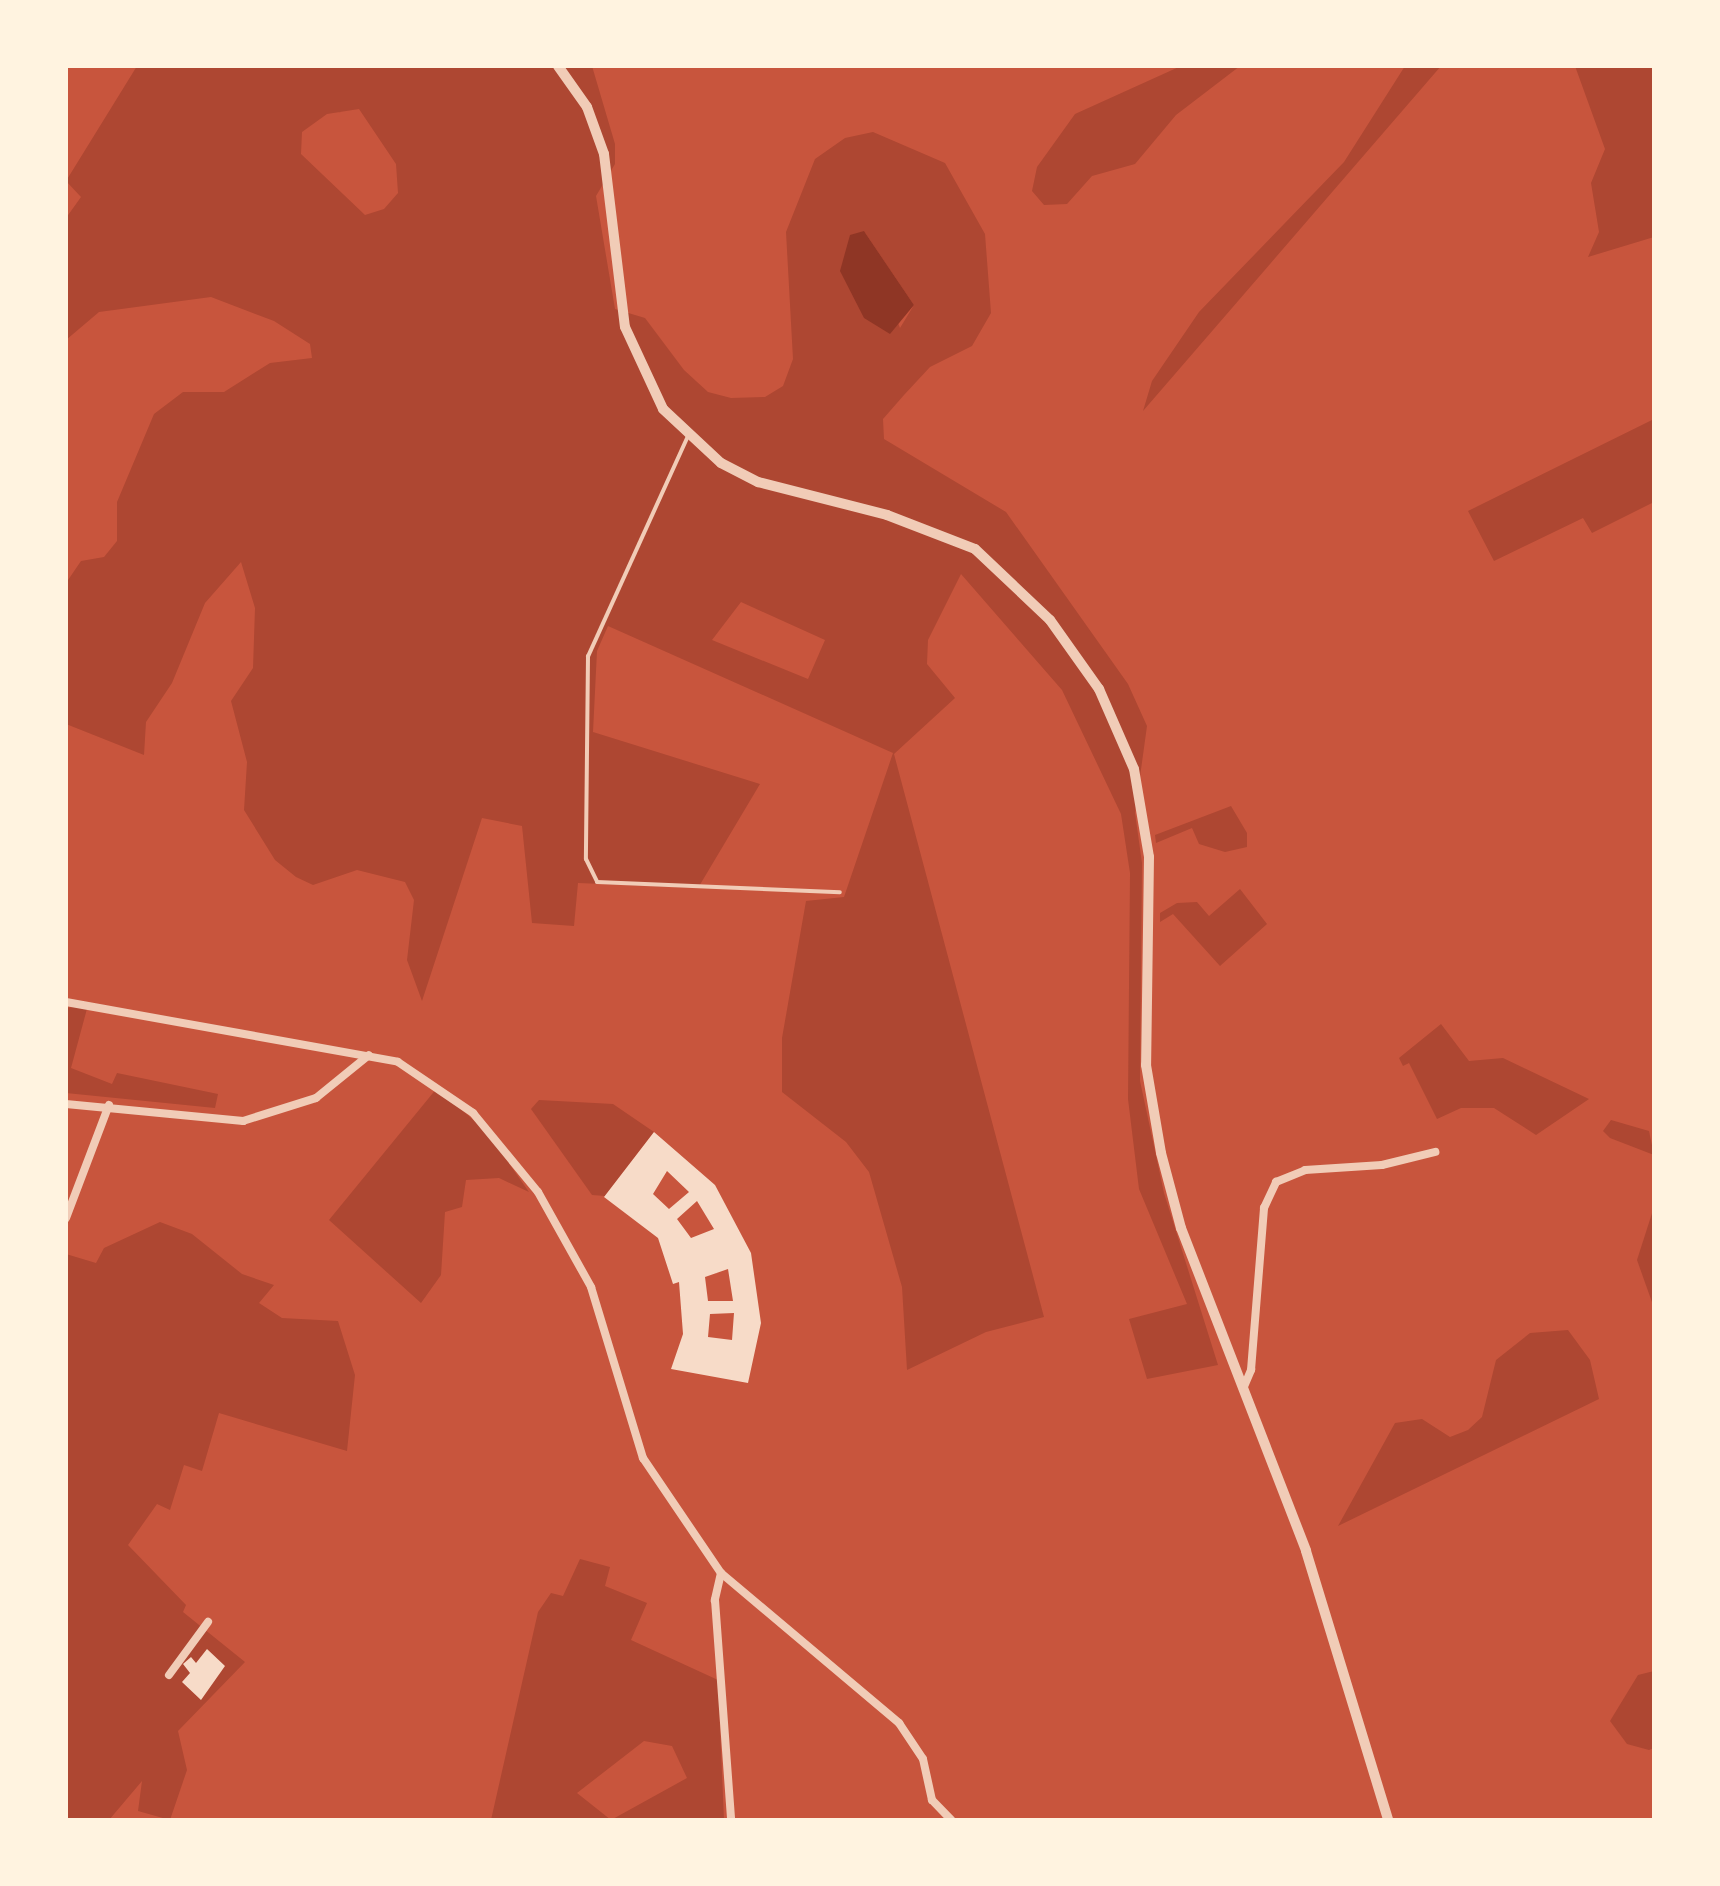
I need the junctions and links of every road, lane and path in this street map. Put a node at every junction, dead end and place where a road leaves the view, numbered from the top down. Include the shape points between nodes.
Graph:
1 (558, 66) edge
2 (688, 436) junction
3 (840, 892) dead end
4 (66, 1002) edge
5 (369, 1055) junction
6 (66, 1104) edge
7 (109, 1105) junction
8 (1435, 1152) dead end
9 (66, 1218) edge
10 (1242, 1390) junction
11 (721, 1573) junction
12 (208, 1622) dead end
13 (169, 1675) dead end
14 (731, 1820) edge
15 (951, 1820) edge
16 (1388, 1820) edge

1 - 2 street via 587,107 604,154 616,279 640,372
2 - 3 lane via 588,656 586,859 597,882
2 - 10 street via 758,482 887,515 975,549 1050,620 1099,689 1134,769 1149,857 1146,1065 1161,1153 1181,1228
4 - 5 street
5 - 7 street via 316,1098 243,1121
5 - 11 street via 446,1088 502,1143 538,1192 608,1327 643,1458
6 - 7 street
7 - 9 street
8 - 10 street via 1382,1165 1305,1170 1276,1182 1264,1208 1251,1370
10 - 16 street via 1316,1578
11 - 14 street via 715,1600
11 - 15 street via 899,1723 923,1759 932,1800
12 - 13 street

